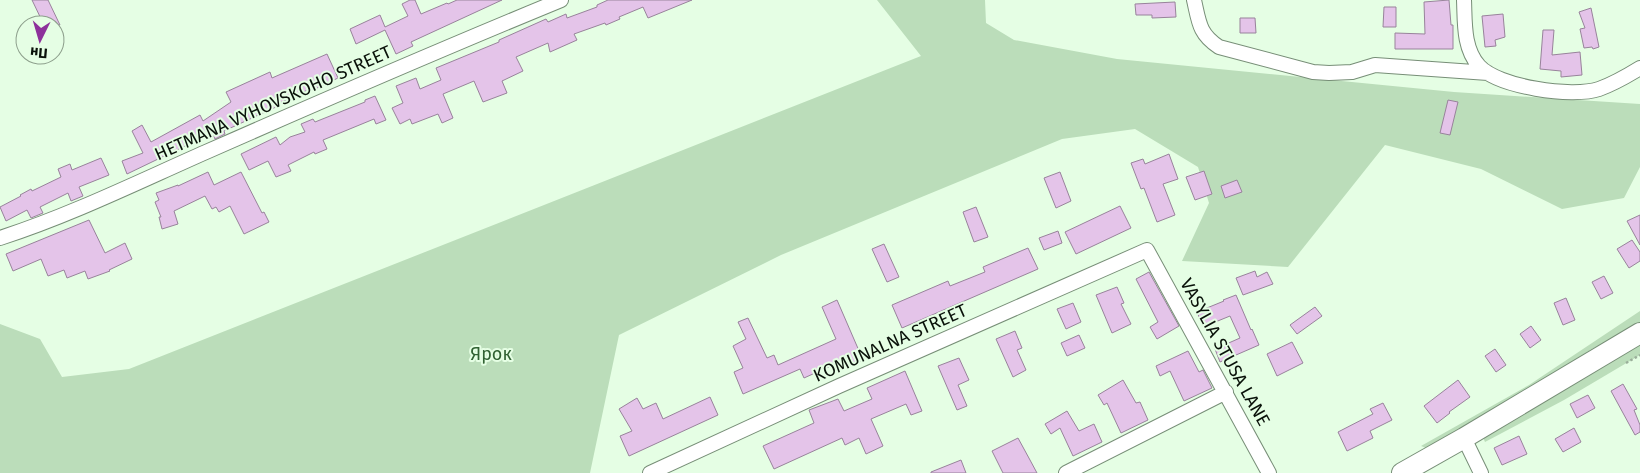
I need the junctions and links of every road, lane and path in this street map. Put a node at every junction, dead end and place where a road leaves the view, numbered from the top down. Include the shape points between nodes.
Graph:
1 (561, 0) edge
2 (1194, 0) edge
3 (1464, 0) edge
4 (1640, 68) edge
5 (1488, 73) junction
6 (0, 238) edge
7 (1147, 250) joint
8 (1640, 332) edge
9 (1226, 392) junction
10 (1464, 438) junction
11 (650, 473) edge
12 (1066, 473) edge
13 (1269, 473) edge
14 (1402, 473) edge
15 (1481, 473) edge

1 - 6 street, HETMANA VYHOVSKOHO STREET via 376,77 90,205
2 - 5 street via 1208,40 1228,50 1313,72 1352,72 1375,65
3 - 5 street via 1466,39 1471,54
4 - 5 street via 1598,90 1583,92 1521,86
7 - 9 street, VASYLIA STUSA LANE
7 - 11 street, KOMUNALNA STREET
8 - 10 main road
9 - 12 street
9 - 13 street, VASYLIA STUSA LANE
10 - 14 main road
10 - 15 street

